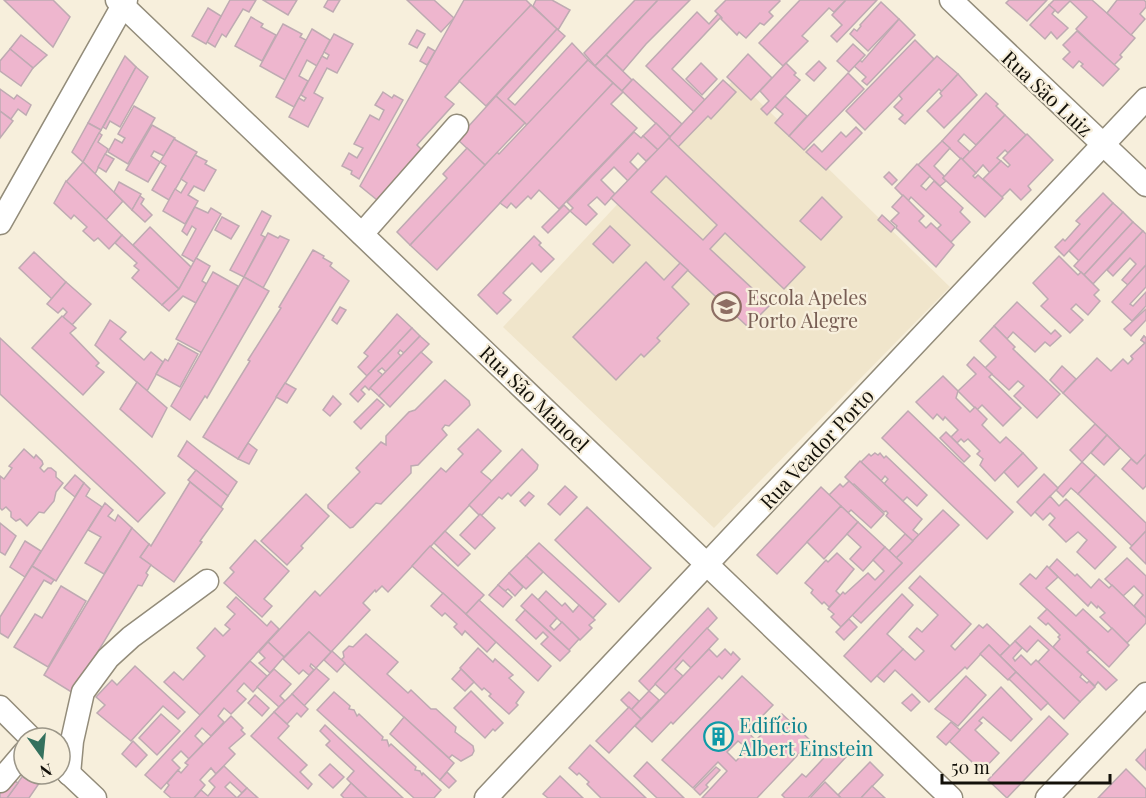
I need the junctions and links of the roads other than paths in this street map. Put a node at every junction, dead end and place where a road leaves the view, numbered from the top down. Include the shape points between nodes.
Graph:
1 (951, 0) edge
2 (122, 2) edge
3 (1146, 99) edge
4 (457, 126) dead end
5 (1103, 144) junction
6 (1146, 185) edge
7 (0, 223) edge
8 (362, 234) junction
9 (707, 563) junction
10 (207, 581) dead end
11 (1146, 694) edge
12 (0, 707) edge
13 (19, 726) edge
14 (72, 741) edge
15 (12, 767) edge
16 (72, 777) edge
17 (0, 781) edge
18 (95, 798) edge
19 (486, 798) edge
20 (951, 798) edge
21 (1047, 798) edge

1 - 5 street, Rua São Luiz
2 - 7 street
2 - 8 street, Rua São Manoel
3 - 5 street, Rua Veador Porto
4 - 8 street
5 - 6 street, Rua São Luiz
5 - 9 street, Rua Veador Porto
8 - 9 street, Rua São Manoel
9 - 19 street, Rua Veador Porto
9 - 20 street, Rua São Manoel
10 - 14 street via 108,658 83,692
11 - 21 street
12 - 13 street
15 - 17 street
16 - 18 street

